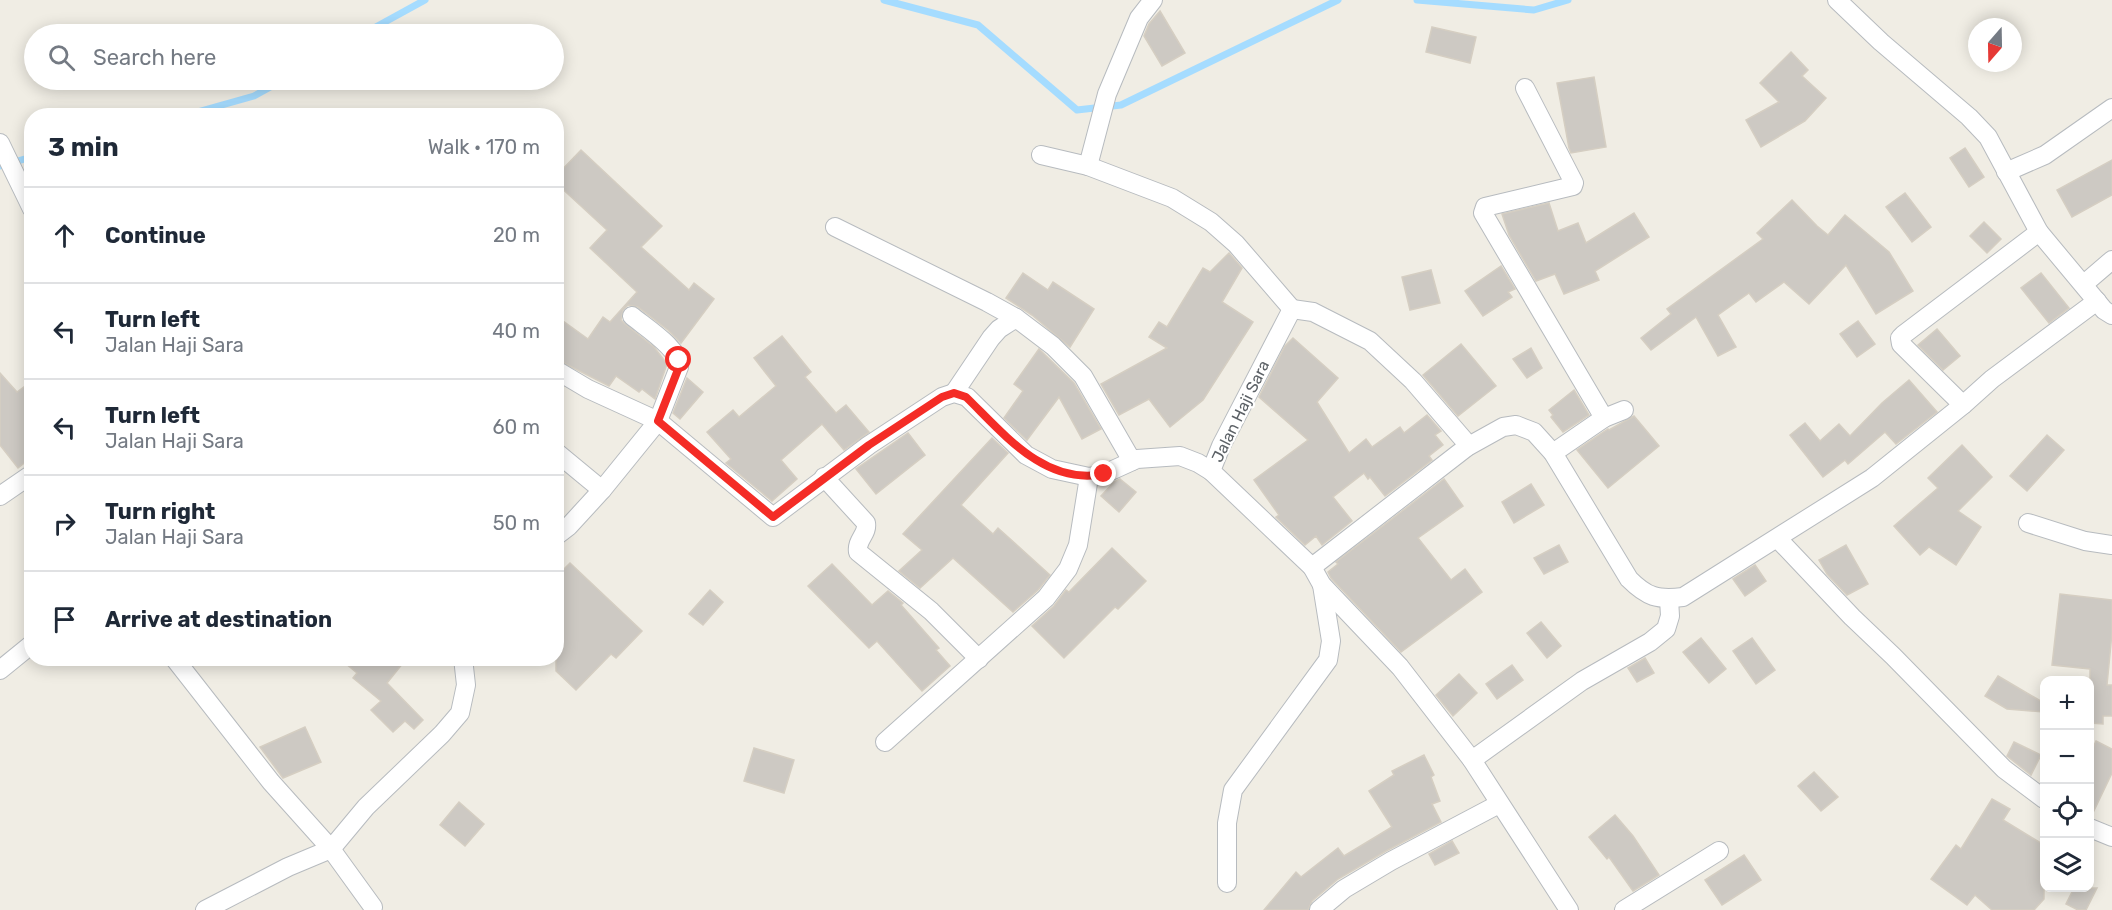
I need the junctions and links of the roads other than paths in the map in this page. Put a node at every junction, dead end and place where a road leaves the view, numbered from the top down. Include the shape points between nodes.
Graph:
1 (1153, 0) edge
2 (1837, 0) edge
3 (1525, 88) dead end
4 (2112, 108) edge
5 (3, 148) edge
6 (1041, 155) dead end
7 (1088, 166) junction
8 (2006, 172) junction
9 (24, 195) edge
10 (835, 227) dead end
11 (2039, 232) junction
12 (2112, 260) edge
13 (2084, 284) junction
14 (2097, 301) junction
15 (1292, 309) junction
16 (2112, 315) edge
17 (632, 316) dead end
18 (1016, 318) junction
19 (564, 375) edge
20 (954, 393) junction
21 (1963, 405) junction
22 (1624, 410) dead end
23 (1604, 418) junction
24 (658, 421) junction
25 (1467, 447) junction
26 (1553, 453) junction
27 (564, 459) edge
28 (1132, 461) junction
29 (1211, 471) junction
30 (824, 477) junction
31 (1089, 477) junction
32 (24, 480) edge
33 (602, 490) junction
34 (0, 496) edge
35 (2028, 523) dead end
36 (564, 530) edge
37 (1778, 539) junction
38 (2111, 545) edge
39 (1312, 567) junction
40 (1322, 585) junction
41 (1669, 599) junction
42 (24, 650) edge
43 (979, 659) junction
44 (180, 666) edge
45 (464, 666) edge
46 (0, 670) edge
47 (885, 742) dead end
48 (1472, 760) junction
49 (2040, 796) edge
50 (1499, 804) junction
51 (2094, 830) edge
52 (2112, 837) edge
53 (331, 849) junction
54 (1719, 851) dead end
55 (1227, 883) dead end
56 (373, 907) dead end
57 (205, 910) edge
58 (1319, 910) edge
59 (1569, 910) edge
60 (1624, 910) edge

1 - 7 street via 1139,18 1107,94
2 - 8 street via 1969,117 1988,137
3 - 23 street via 1574,183 1485,207 1483,213
4 - 8 street via 2045,155
5 - 9 street
6 - 7 street
7 - 15 street via 1172,198 1210,222 1236,244
8 - 11 street
10 - 18 street
11 - 13 street
11 - 21 street via 1900,339
12 - 13 street
13 - 14 street
14 - 16 street
14 - 21 street
15 - 25 street via 1313,312 1370,341 1413,381
15 - 29 street, Jalan Haji Sara
17 - 24 street via 673,350 679,360
18 - 20 street via 990,338
18 - 28 street via 1053,346 1083,376
19 - 24 street
20 - 30 street via 942,397
20 - 31 street via 966,397 1026,455 1052,469
21 - 37 street via 1872,478
22 - 23 street
23 - 26 street
24 - 30 street via 773,517
24 - 33 street
25 - 26 street via 1516,425 1534,432
25 - 39 street
26 - 41 street via 1629,579 1653,597
27 - 33 street
28 - 29 street, Jalan Haji Sara via 1180,456
28 - 31 street, Jalan Haji Sara
29 - 39 street
30 - 43 street via 866,523 858,552 932,611
31 - 43 street via 1078,545 1068,569 1046,598
32 - 34 street
33 - 36 street
35 - 38 street
37 - 41 street via 1691,593
37 - 49 street via 2004,769
39 - 40 street
40 - 48 street via 1400,667
40 - 55 street via 1330,641 1328,660 1233,790 1227,823
41 - 48 street via 1670,616 1665,629 1650,642 1582,681
42 - 46 street
43 - 47 street
44 - 53 street via 271,782
45 - 53 street via 466,685 460,713 366,807
48 - 50 street
50 - 58 street via 1353,883
50 - 59 street
51 - 52 street
53 - 56 street
53 - 57 street
54 - 60 street

